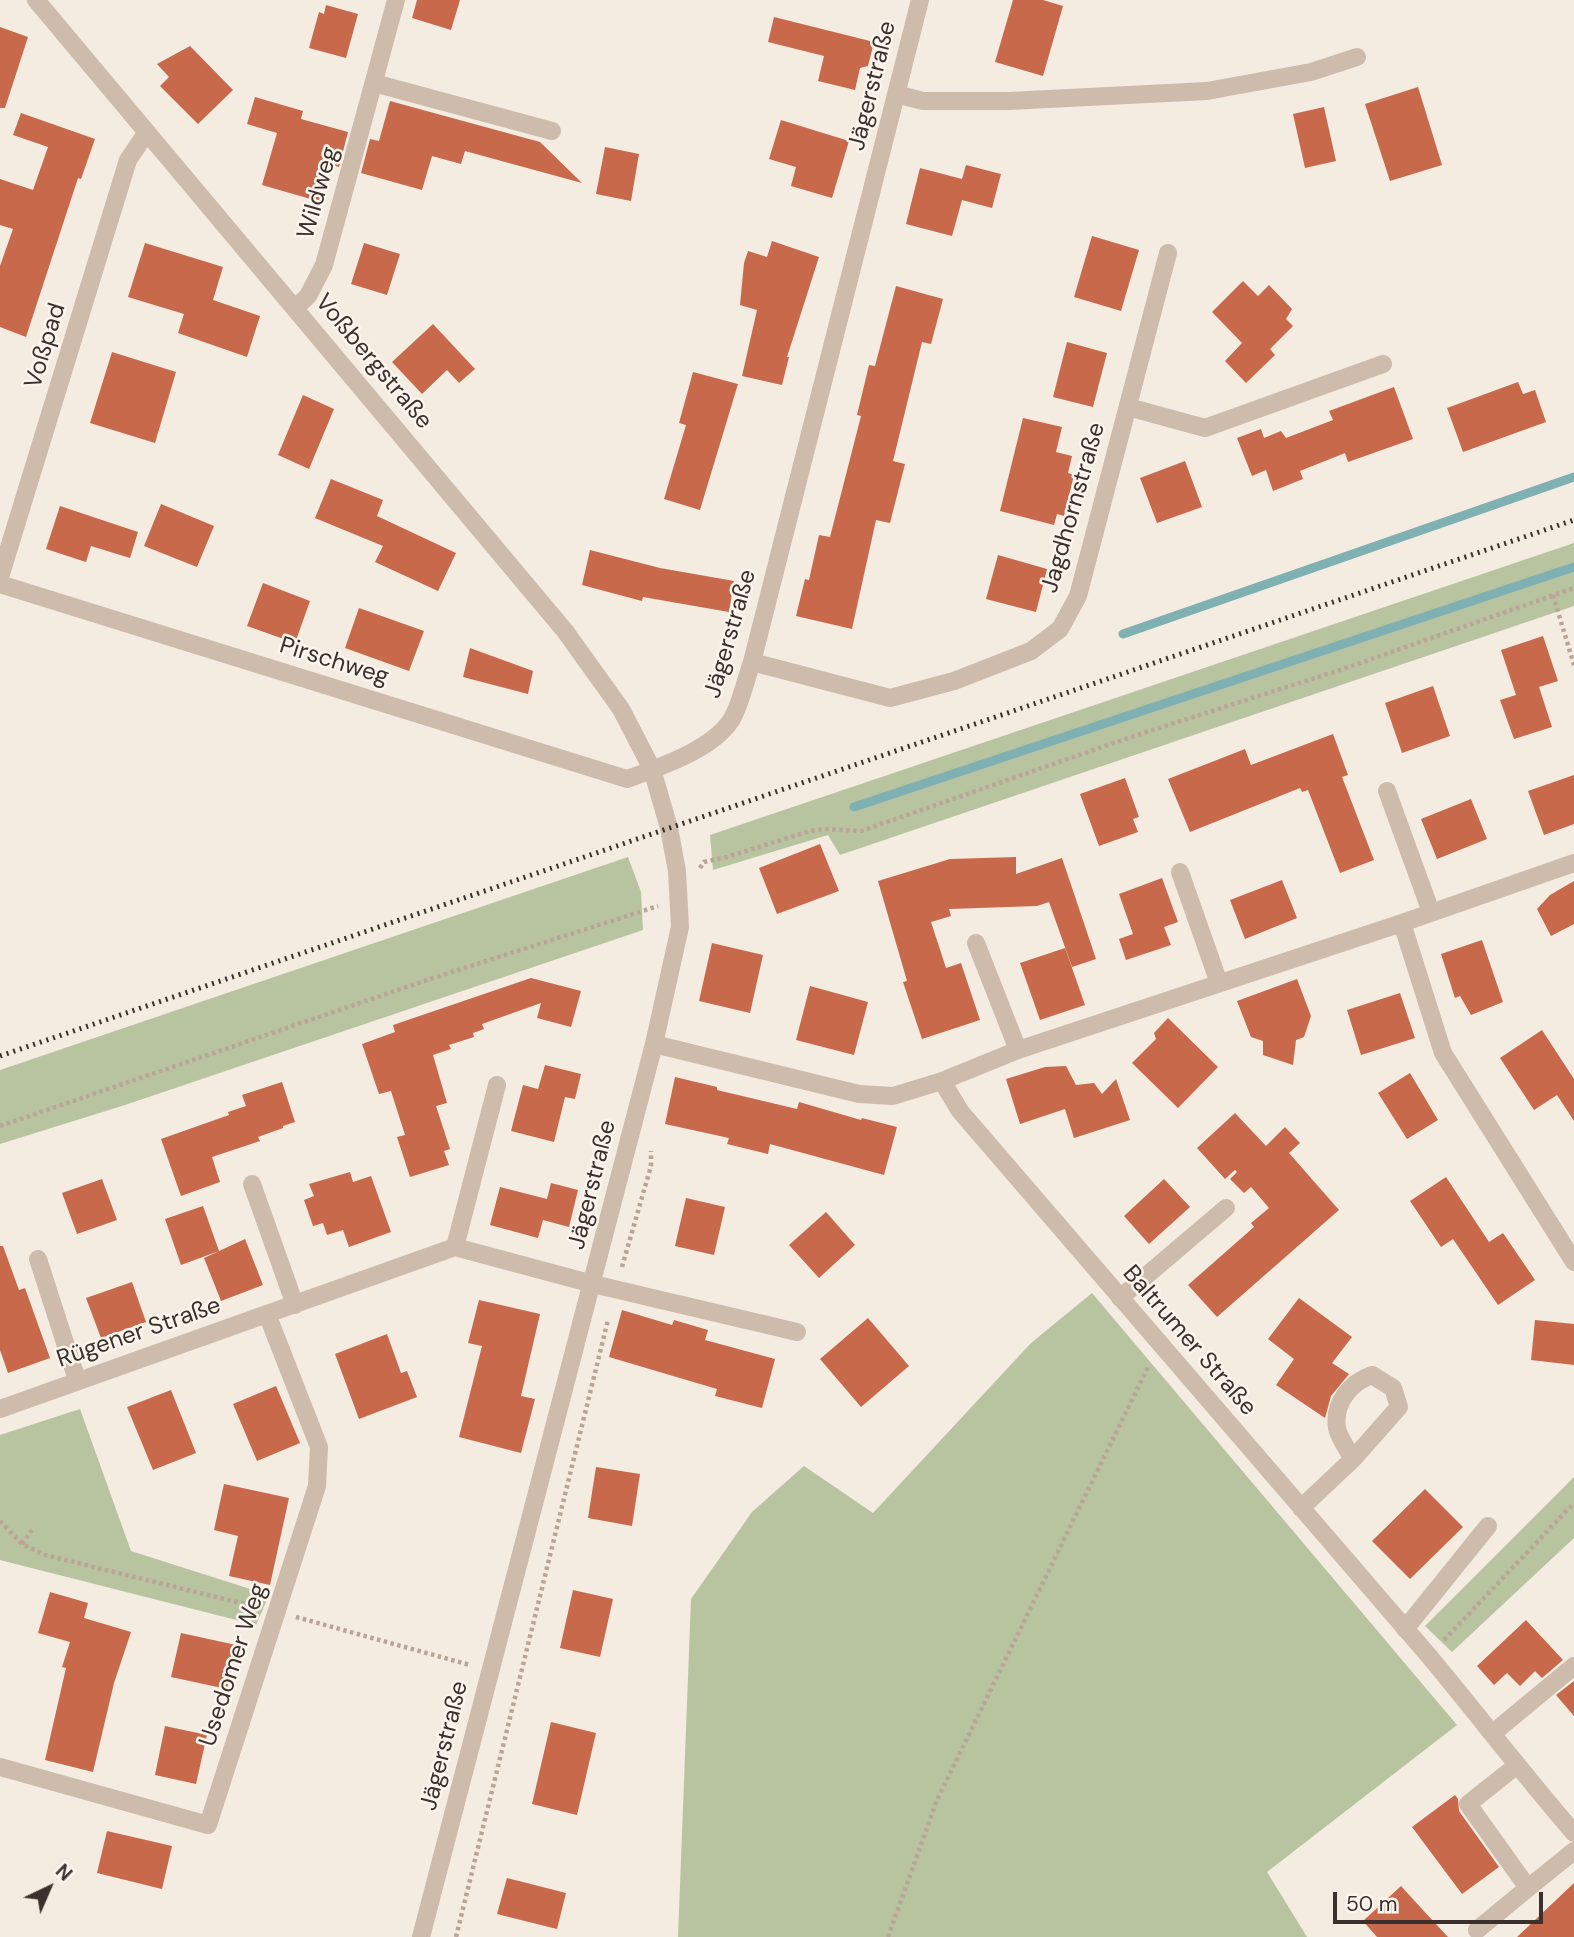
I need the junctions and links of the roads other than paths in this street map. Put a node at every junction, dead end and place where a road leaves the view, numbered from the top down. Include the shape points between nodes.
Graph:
1 (36, 0) edge
2 (396, 0) edge
3 (920, 0) edge
4 (1357, 57) dead end
5 (374, 83) junction
6 (896, 94) junction
7 (552, 131) dead end
8 (147, 132) junction
9 (1168, 253) dead end
10 (295, 308) junction
11 (1382, 364) dead end
12 (1128, 407) junction
13 (0, 577) edge
14 (0, 584) edge
15 (752, 662) junction
16 (652, 769) junction
17 (1387, 791) dead end
18 (1574, 863) edge
19 (1180, 872) dead end
20 (1430, 912) junction
21 (1402, 923) junction
22 (976, 943) dead end
23 (1219, 983) junction
24 (654, 1044) junction
25 (1018, 1050) junction
26 (942, 1080) junction
27 (497, 1086) dead end
28 (252, 1184) dead end
29 (1226, 1208) dead end
30 (455, 1247) junction
31 (38, 1259) dead end
32 (1574, 1262) edge
33 (593, 1284) junction
34 (1120, 1298) junction
35 (295, 1305) junction
36 (267, 1314) junction
37 (797, 1332) dead end
38 (77, 1380) junction
39 (0, 1409) edge
40 (1353, 1459) dead end
41 (1301, 1508) junction
42 (1488, 1526) dead end
43 (1405, 1629) junction
44 (1574, 1667) edge
45 (1493, 1733) junction
46 (1516, 1766) junction
47 (0, 1767) edge
48 (1574, 1833) edge
49 (1574, 1851) edge
50 (1528, 1888) junction
51 (1476, 1930) dead end
52 (421, 1937) edge

1 - 8 street, Voßbergstraße
2 - 5 street, Wildweg
3 - 6 street, Jägerstraße
4 - 6 street via 1311,72 1207,91 923,102
5 - 7 street
5 - 10 street, Wildweg via 324,265 308,296
6 - 15 street, Jägerstraße
8 - 10 street, Voßbergstraße
8 - 13 street, Voßpad via 128,160
9 - 12 street, Jagdhornstraße
10 - 16 street, Voßbergstraße via 565,631 621,709
11 - 12 street, Jagdhornstraße via 1205,428
12 - 15 street, Jagdhornstraße via 1078,596 1060,629 1031,651 954,681 890,698
14 - 16 street, Pirschweg via 627,779
15 - 16 street, Jägerstraße via 733,717 711,740
16 - 24 street, Jägerstraße via 669,828 680,907 680,927
17 - 20 street
18 - 20 street
19 - 23 street
20 - 21 street
21 - 23 street
21 - 32 street via 1443,1053
22 - 25 street
23 - 25 street
24 - 26 street via 859,1094 893,1096
24 - 33 street, Jägerstraße
25 - 26 street
26 - 34 street, Baltrumer Straße via 961,1111
27 - 30 street
28 - 35 street
29 - 34 street
30 - 33 street
30 - 35 street, Rügener Straße
31 - 38 street
33 - 37 street, Jägerstraße
33 - 52 street, Jägerstraße
34 - 41 street, Baltrumer Straße
35 - 36 street, Rügener Straße
36 - 38 street, Rügener Straße
36 - 47 street, Usedomer Weg via 319,1447 317,1486 208,1825
38 - 39 street, Rügener Straße
40 - 41 street
41 - 43 street, Baltrumer Straße
42 - 43 street
43 - 45 street, Baltrumer Straße
44 - 45 street
45 - 46 street, Baltrumer Straße
46 - 48 street, Baltrumer Straße
46 - 50 street via 1468,1804
49 - 50 street
50 - 51 street

